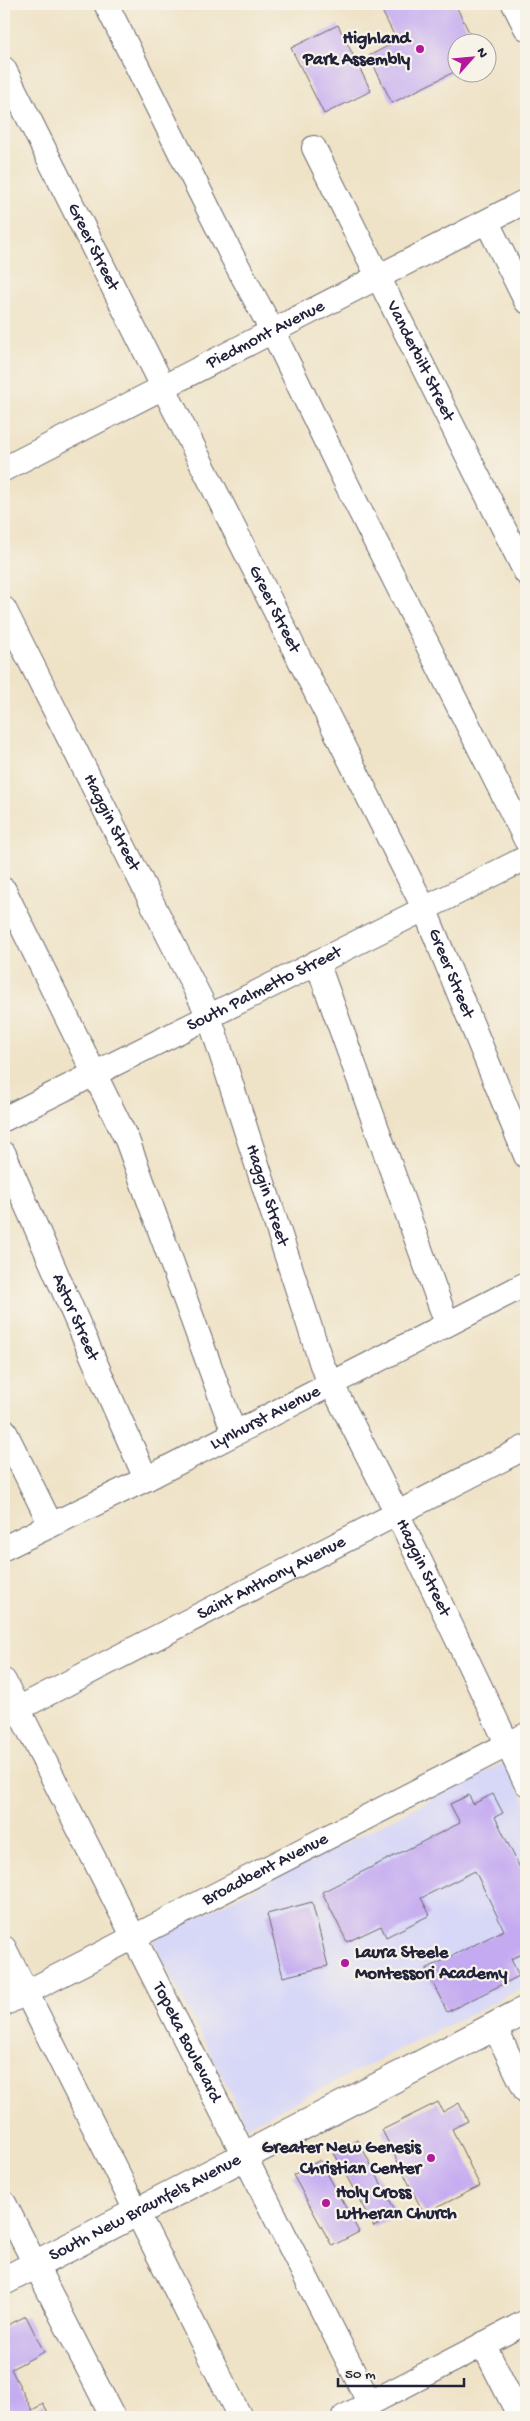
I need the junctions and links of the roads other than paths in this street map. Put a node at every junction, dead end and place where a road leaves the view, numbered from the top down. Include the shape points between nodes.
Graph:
1 (106, 4) edge
2 (514, 4) edge
3 (526, 28) edge
4 (4, 69) edge
5 (314, 148) dead end
6 (526, 201) edge
7 (487, 222) junction
8 (379, 278) junction
9 (526, 302) edge
10 (273, 332) junction
11 (163, 388) junction
12 (4, 468) edge
13 (526, 573) edge
14 (4, 610) edge
15 (526, 840) edge
16 (526, 858) edge
17 (4, 890) edge
18 (424, 908) junction
19 (317, 962) junction
20 (209, 1016) junction
21 (96, 1073) junction
22 (4, 1119) edge
23 (4, 1154) edge
24 (526, 1156) edge
25 (526, 1284) edge
26 (447, 1324) junction
27 (331, 1383) junction
28 (4, 1430) edge
29 (234, 1434) junction
30 (526, 1447) edge
31 (146, 1479) junction
32 (397, 1513) junction
33 (51, 1525) junction
34 (4, 1548) edge
35 (4, 1681) edge
36 (11, 1712) edge
37 (517, 1740) edge
38 (526, 1783) edge
39 (134, 1938) junction
40 (4, 1948) edge
41 (26, 1993) junction
42 (4, 2004) edge
43 (526, 2010) edge
44 (494, 2026) junction
45 (526, 2090) edge
46 (244, 2157) junction
47 (4, 2203) edge
48 (137, 2213) junction
49 (36, 2265) junction
50 (4, 2281) edge
51 (526, 2322) edge
52 (483, 2344) junction
53 (370, 2404) junction
54 (113, 2417) edge
55 (240, 2417) edge
56 (344, 2417) edge
57 (520, 2417) edge

1 - 10 street
2 - 3 street
4 - 11 street, Greer Street
5 - 8 street, Vanderbilt Street
6 - 7 street, Piedmont Avenue
7 - 8 street, Piedmont Avenue
7 - 9 street
8 - 10 street, Piedmont Avenue
8 - 13 street, Vanderbilt Street
10 - 11 street, Piedmont Avenue
10 - 15 street
11 - 12 street, Piedmont Avenue
11 - 18 street, Greer Street
14 - 20 street, Haggin Street
16 - 18 street, South Palmetto Street
17 - 21 street
18 - 19 street, South Palmetto Street
18 - 24 street, Greer Street
19 - 20 street, South Palmetto Street
19 - 26 street
20 - 21 street, South Palmetto Street
20 - 27 street, Haggin Street via 322,1365
21 - 22 street, South Palmetto Street
21 - 29 street via 127,1140
23 - 31 street, Astor Street
25 - 26 street, Lynhurst Avenue
26 - 27 street, Lynhurst Avenue
27 - 29 street, Lynhurst Avenue
27 - 32 street, Haggin Street
28 - 33 street
29 - 31 street, Lynhurst Avenue
30 - 32 street, Saint Anthony Avenue
31 - 33 street, Lynhurst Avenue
32 - 36 street, Saint Anthony Avenue
32 - 37 street, Haggin Street
33 - 34 street, Lynhurst Avenue
35 - 36 street, Topeka Boulevard
36 - 39 street, Topeka Boulevard
37 - 38 street, Haggin Street
37 - 39 street, Broadbent Avenue
39 - 41 street, Broadbent Avenue
39 - 46 street, Topeka Boulevard
40 - 41 street
41 - 42 street, Broadbent Avenue
41 - 48 street
43 - 44 main road, South New Braunfels Avenue
44 - 45 street
44 - 46 main road, South New Braunfels Avenue
46 - 48 main road, South New Braunfels Avenue
46 - 53 street, Topeka Boulevard
47 - 49 street
48 - 49 main road, South New Braunfels Avenue
48 - 55 street
49 - 50 main road, South New Braunfels Avenue
49 - 54 street
51 - 52 street
52 - 53 street
52 - 57 street
53 - 56 street

